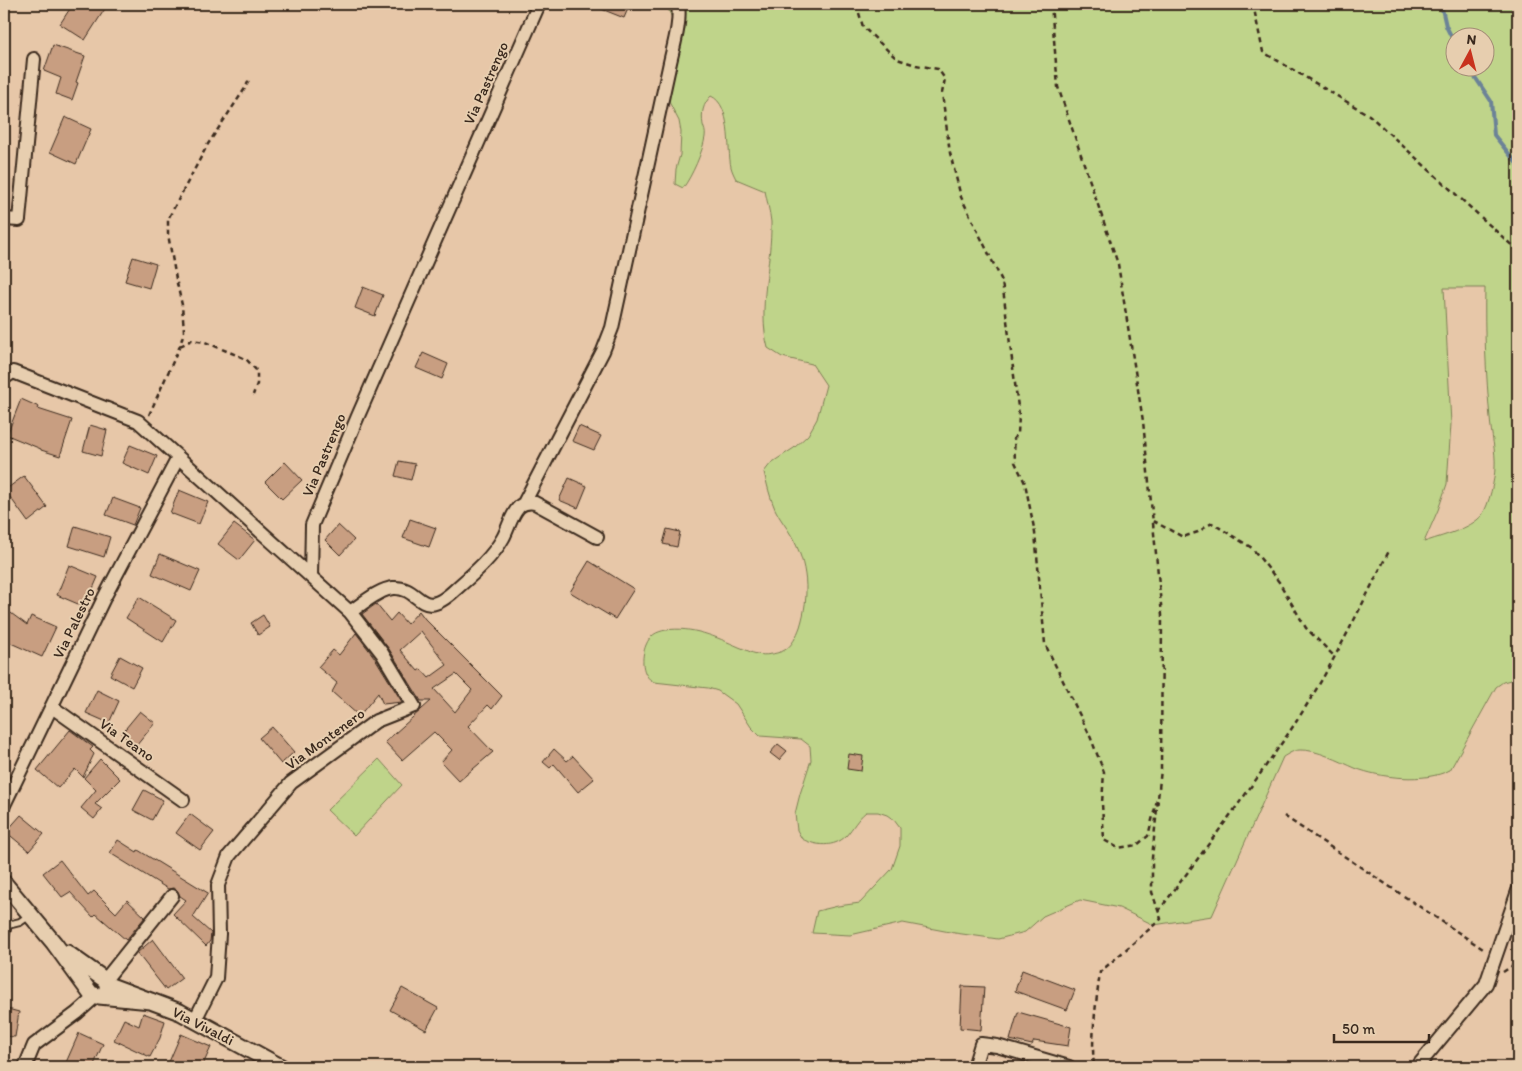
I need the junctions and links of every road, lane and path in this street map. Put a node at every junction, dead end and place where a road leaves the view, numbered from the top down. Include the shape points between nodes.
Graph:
1 (538, 4) edge
2 (678, 4) edge
3 (860, 4) edge
4 (1051, 4) edge
5 (1253, 4) edge
6 (34, 59) dead end
7 (250, 77) dead end
8 (4, 219) edge
9 (1518, 251) edge
10 (180, 346) junction
11 (4, 378) edge
12 (253, 395) dead end
13 (141, 424) junction
14 (178, 458) junction
15 (524, 503) junction
16 (1152, 521) junction
17 (597, 537) dead end
18 (1390, 549) dead end
19 (310, 577) junction
20 (350, 612) junction
21 (1335, 657) junction
22 (52, 707) junction
23 (1159, 789) junction
24 (183, 800) dead end
25 (4, 805) edge
26 (1284, 816) dead end
27 (4, 883) edge
28 (1518, 892) edge
29 (172, 896) dead end
30 (1158, 912) junction
31 (30, 915) junction
32 (6, 926) edge
33 (4, 941) edge
34 (1495, 958) junction
35 (98, 988) junction
36 (195, 1020) junction
37 (25, 1067) edge
38 (281, 1067) edge
39 (974, 1067) edge
40 (1069, 1067) edge
41 (1094, 1067) edge
42 (1417, 1067) edge

1 - 19 street, Via Pastrengo via 312,524
2 - 15 street via 671,58 612,328
3 - 23 path via 863,27 897,59 938,69 945,80 942,93 950,153 961,197 1002,281 1019,415 1018,434 1014,438 1015,462 1025,483 1035,534 1044,644 1090,736 1104,772 1104,840 1118,848 1137,845 1148,836
4 - 16 path via 1058,87 1118,264 1142,421
5 - 9 path via 1264,52 1369,115
6 - 8 street via 19,220
7 - 10 path via 208,144 168,219 182,306 184,331
10 - 12 path via 192,340 205,342 246,359 257,371
10 - 13 path via 149,415
11 - 13 street via 14,372
13 - 14 street
14 - 19 street
14 - 22 street, Via Palestro via 104,598
15 - 17 street via 535,503
15 - 20 street via 518,507 502,540 488,558 439,601 432,605 407,591 394,588 381,591
16 - 21 path via 1183,537 1212,523 1252,548 1279,582 1306,628
16 - 23 path via 1162,616
18 - 21 path
19 - 20 street, Via Montenero
20 - 36 street, Via Montenero via 382,653 414,706 376,721 291,783 230,856 218,885 220,934 216,978
21 - 30 path via 1295,724
22 - 24 street, Via Teano
22 - 25 street, Via Palestro
23 - 30 path via 1152,866 1152,892
26 - 34 path
27 - 31 street
28 - 34 street
29 - 35 street
30 - 41 path via 1161,919 1100,972 1093,1040
31 - 32 lane
31 - 35 street
32 - 33 lane
34 - 42 street via 1486,984
35 - 36 street, Via Vivaldi via 151,1001
35 - 37 street via 77,1013 34,1045
36 - 38 street, Via Vivaldi
39 - 40 street via 981,1044

